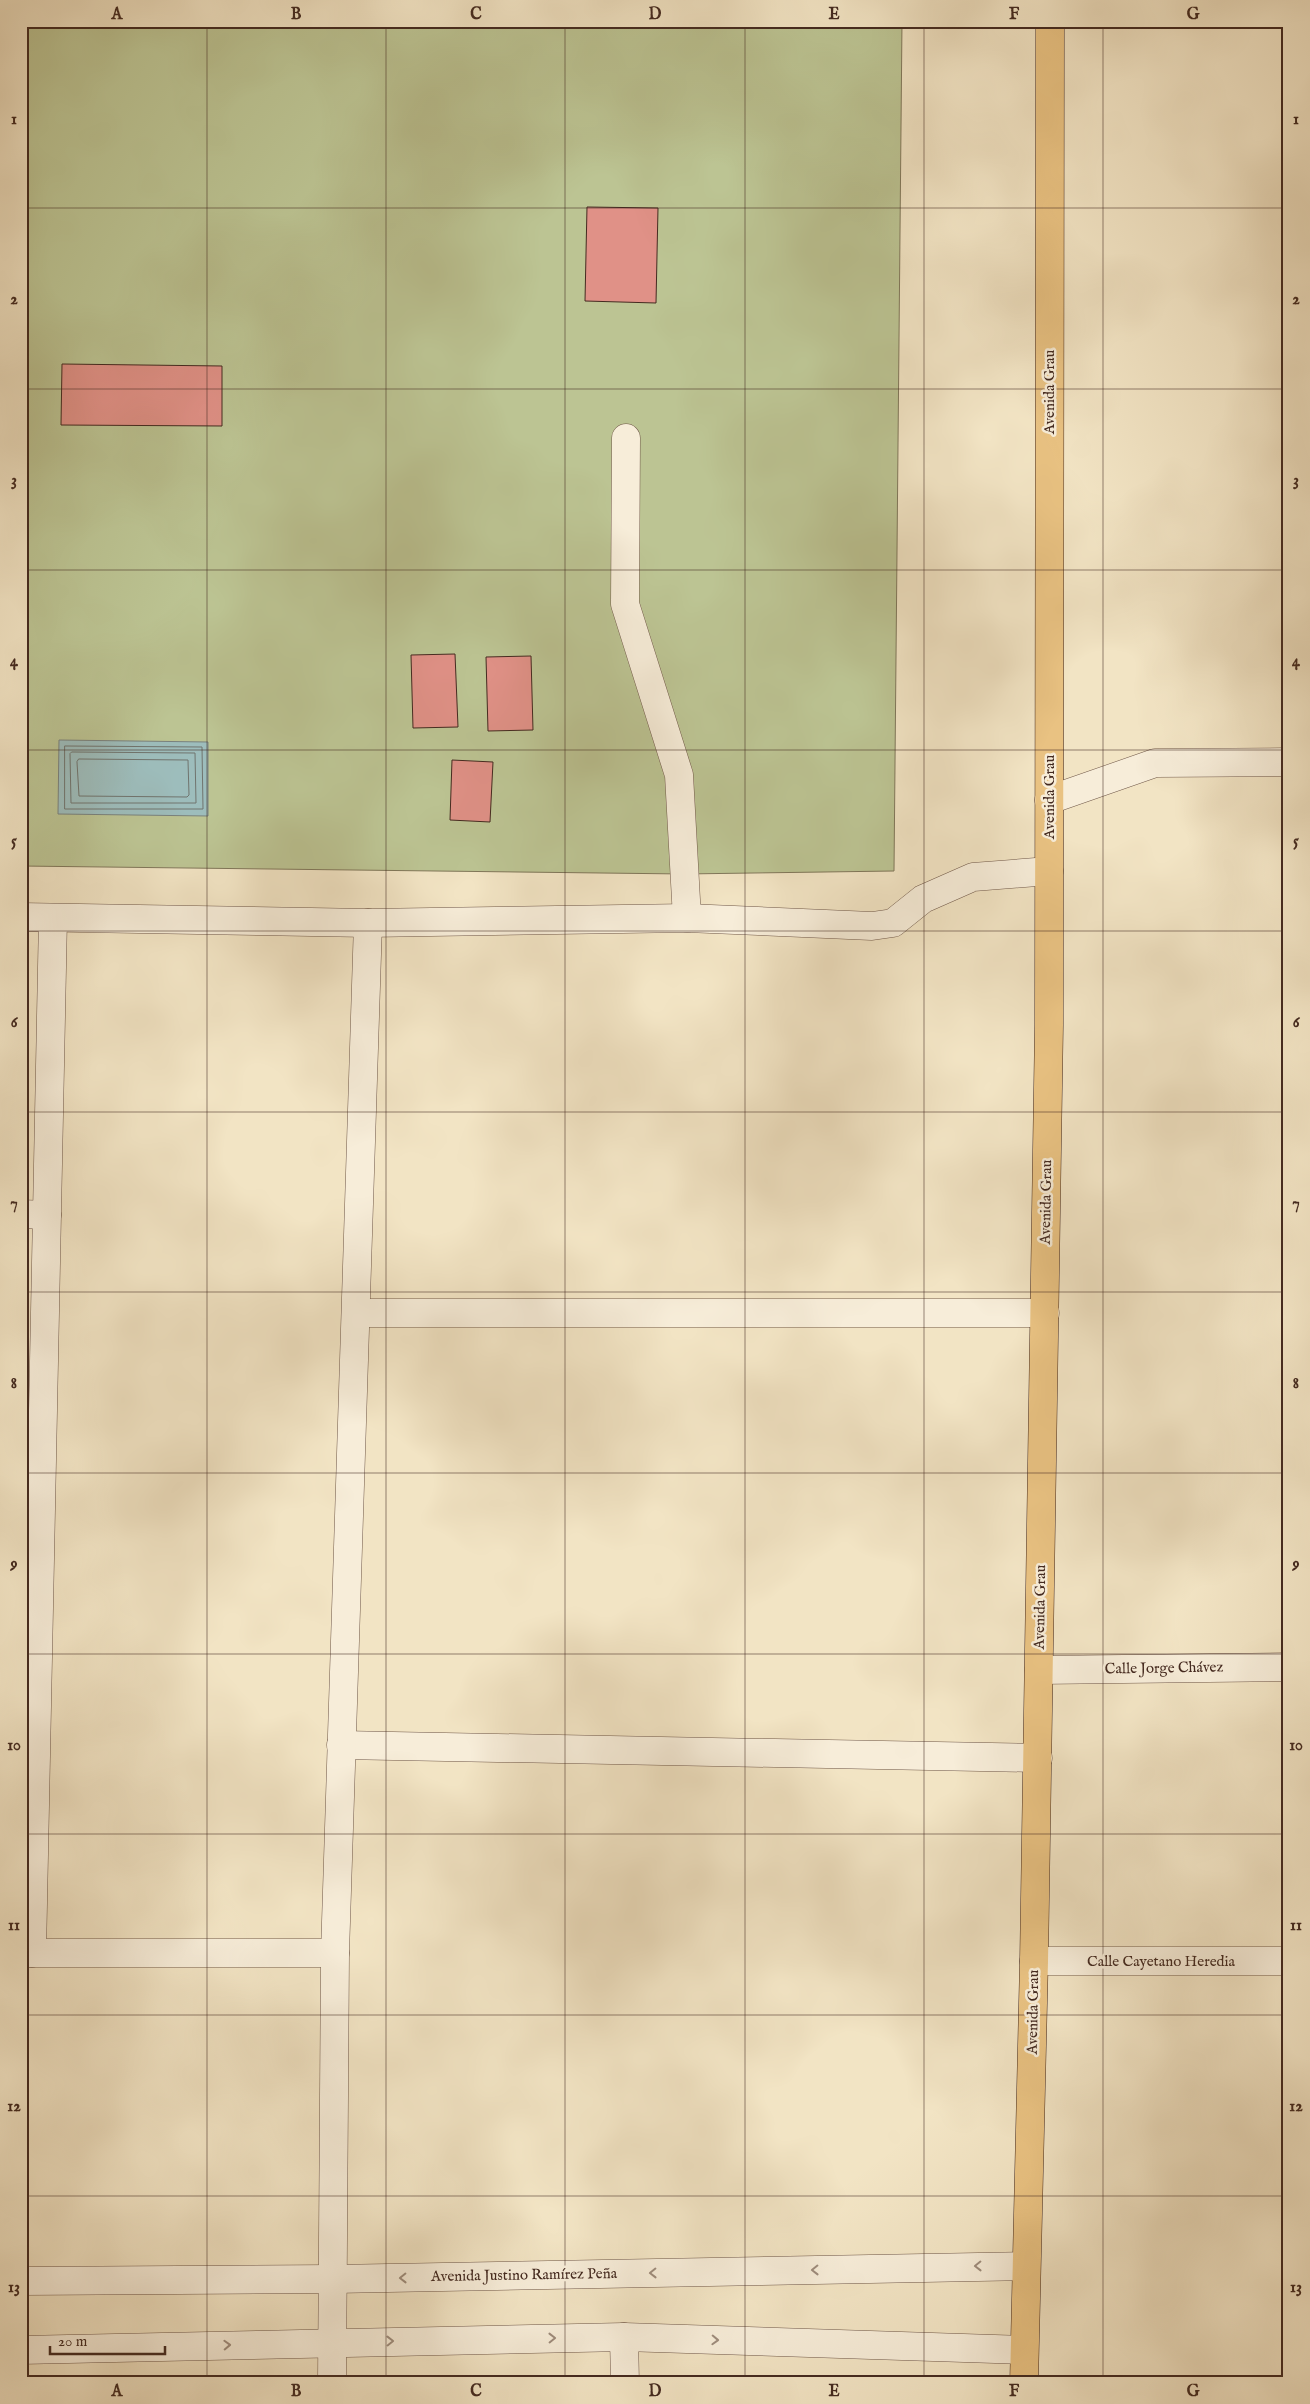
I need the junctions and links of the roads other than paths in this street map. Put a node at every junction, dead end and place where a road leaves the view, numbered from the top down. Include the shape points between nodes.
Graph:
1 (1050, 21) edge
2 (626, 438) dead end
3 (1289, 762) edge
4 (1049, 800) junction
5 (1049, 871) junction
6 (21, 917) edge
7 (53, 918) junction
8 (687, 918) junction
9 (368, 923) junction
10 (34, 1214) edge
11 (356, 1313) junction
12 (1045, 1313) junction
13 (1289, 1667) edge
14 (1039, 1670) junction
15 (341, 1745) junction
16 (1038, 1758) junction
17 (335, 1953) junction
18 (27, 1954) edge
19 (1289, 1961) edge
20 (1034, 1962) junction
21 (1026, 2266) junction
22 (334, 2279) junction
23 (21, 2280) edge
24 (624, 2337) junction
25 (334, 2342) junction
26 (21, 2350) edge
27 (1024, 2350) junction
28 (332, 2383) edge
29 (625, 2383) edge
30 (1024, 2383) edge

1 - 4 main road, Avenida Grau
2 - 8 street via 625,604 679,775
3 - 4 street via 1155,763
4 - 5 main road, Avenida Grau
5 - 8 street via 973,877 923,899 893,923 872,926
5 - 12 main road, Avenida Grau
6 - 7 street
7 - 9 street
7 - 10 street
8 - 9 street
9 - 11 street
10 - 18 street
11 - 12 street
11 - 15 street
12 - 14 main road, Avenida Grau
13 - 14 street, Calle Jorge Chávez
14 - 16 main road, Avenida Grau
15 - 16 street
15 - 17 street
16 - 20 main road, Avenida Grau
17 - 18 street
17 - 22 street
19 - 20 street, Calle Cayetano Heredia
20 - 21 main road, Avenida Grau
21 -> 22 street, Avenida Justino Ramírez Peña
21 - 27 main road, Avenida Grau
22 - 23 street, Avenida Justino Ramírez Peña
22 - 25 street
25 -> 24 street
24 -> 27 street
24 - 29 street
26 -> 25 street
25 - 28 street
27 - 30 main road, Avenida Grau

